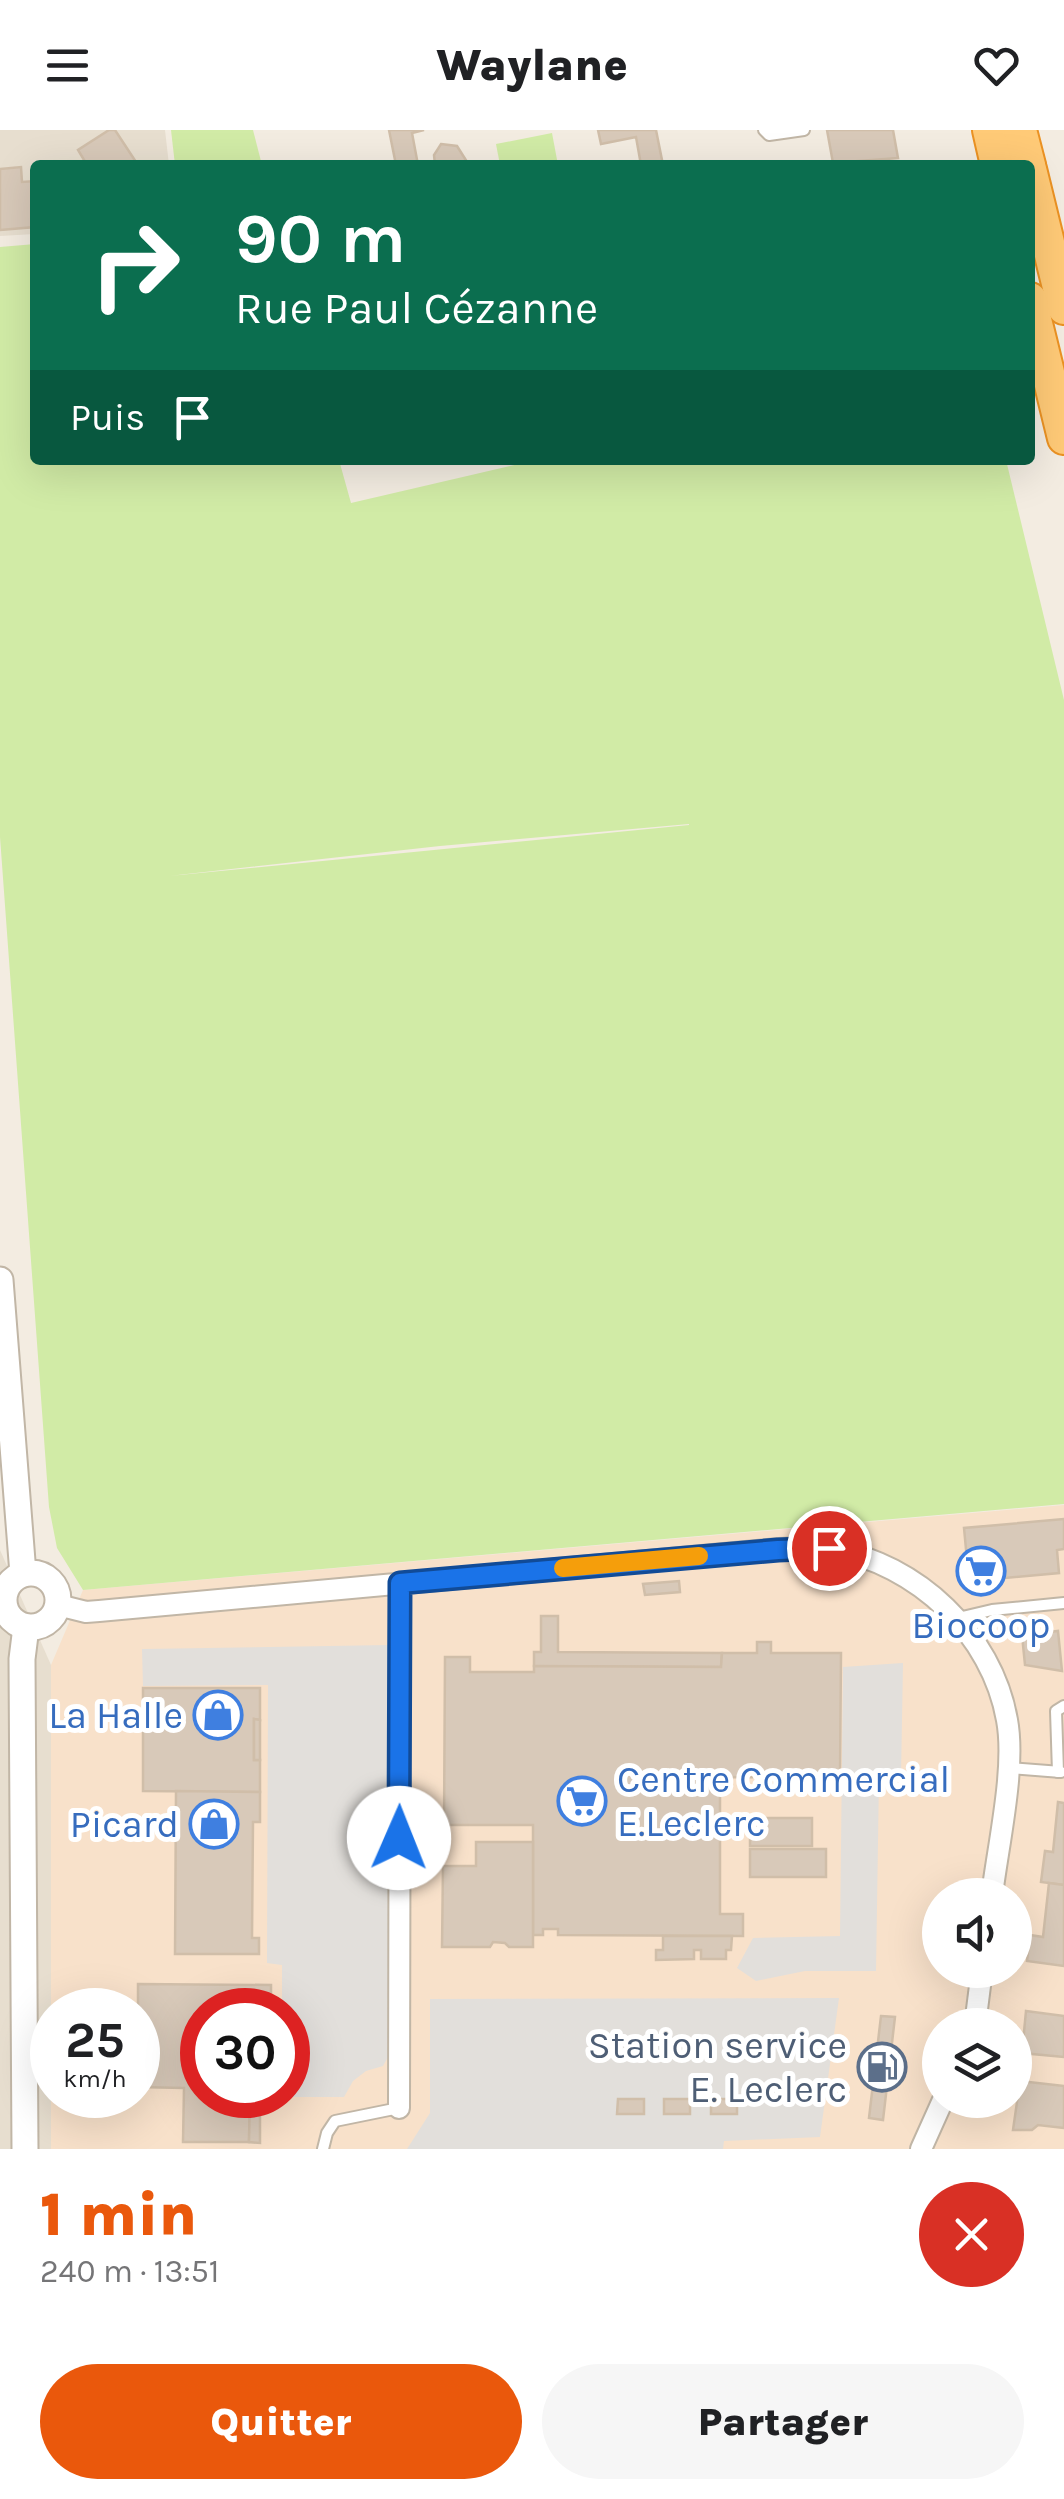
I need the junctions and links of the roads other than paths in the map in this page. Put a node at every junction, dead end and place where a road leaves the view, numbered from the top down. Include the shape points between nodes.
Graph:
1 (764, 130) edge
2 (804, 130) edge
3 (989, 130) edge
4 (1020, 130) edge
5 (996, 160) edge
6 (1028, 160) edge
7 (1035, 188) edge
8 (1064, 308) edge
9 (1035, 319) edge
10 (1064, 438) edge
11 (0, 1280) edge
12 (400, 1583) junction
13 (9, 1585) edge
14 (1064, 1603) edge
15 (58, 1605) junction
16 (956, 1618) junction
17 (26, 1627) junction
18 (1064, 1706) edge
19 (1008, 1768) junction
20 (1061, 1772) edge
21 (994, 1878) edge
22 (398, 2108) joint
23 (936, 2118) edge
24 (25, 2149) edge
25 (324, 2149) edge
26 (921, 2149) edge

1 - 2 lane
3 - 5 highway
4 - 6 highway
7 - 8 highway
9 - 10 highway
11 - 13 street
12 - 15 street via 99,1611
12 - 16 street via 829,1548 881,1562
12 - 22 street
13 - 15 street via 32,1573 55,1587
13 - 17 street via 6,1610
14 - 16 lane
15 - 17 street via 43,1625
16 - 19 street via 998,1690 1008,1722
17 - 24 street
18 - 20 lane via 1056,1711
19 - 20 lane
19 - 21 street
22 - 25 lane via 334,2120
23 - 26 street

